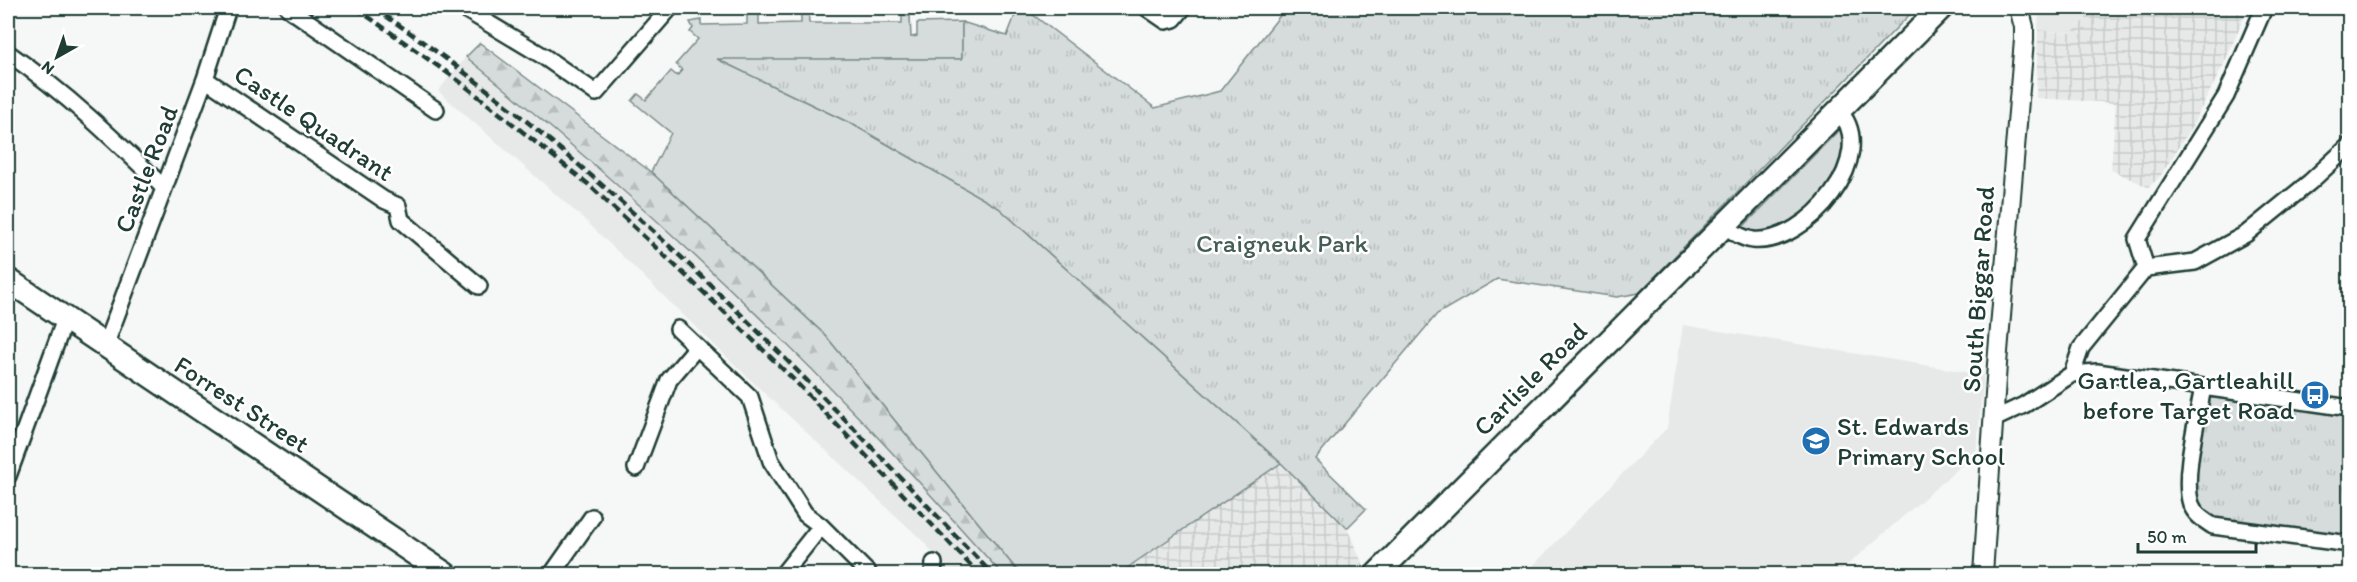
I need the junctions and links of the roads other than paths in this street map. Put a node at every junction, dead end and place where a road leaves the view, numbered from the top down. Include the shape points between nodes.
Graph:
1 (228, 8) edge
2 (288, 8) edge
3 (463, 8) edge
4 (670, 8) edge
5 (1147, 8) edge
6 (1183, 8) edge
7 (1941, 8) edge
8 (2019, 8) edge
9 (2264, 8) edge
10 (8, 53) edge
11 (205, 79) junction
12 (436, 110) dead end
13 (1838, 110) junction
14 (2349, 146) edge
15 (164, 188) junction
16 (1725, 225) junction
17 (2146, 268) junction
18 (8, 280) edge
19 (479, 286) dead end
20 (65, 319) junction
21 (678, 329) dead end
22 (105, 346) junction
23 (697, 347) junction
24 (2072, 374) junction
25 (2203, 387) junction
26 (2349, 408) edge
27 (1994, 419) junction
28 (636, 468) dead end
29 (8, 476) edge
30 (592, 517) dead end
31 (821, 526) junction
32 (2349, 544) edge
33 (445, 574) edge
34 (552, 574) edge
35 (783, 574) edge
36 (869, 574) edge
37 (1377, 574) edge
38 (1983, 574) edge

1 - 11 street, Castle Road
2 - 12 street
3 - 4 street via 596,93
5 - 6 street via 1166,21 1174,19
7 - 13 main road, Carlisle Road
8 - 27 street, South Biggar Road via 2024,40
9 - 17 street via 2226,96 2137,239
10 - 15 street via 106,130
11 - 15 street, Castle Road
11 - 19 street, Castle Quadrant via 398,206 401,220
13 - 16 main road, Carlisle Road
13 - 16 street via 1850,126 1851,153 1838,186 1823,206 1788,231 1767,238 1745,238
14 - 17 street via 2246,234 2195,262
15 - 22 street, Castle Road
16 - 37 main road, Carlisle Road
17 - 24 street via 2080,348
18 - 20 main road, Forrest Street
20 - 22 main road, Forrest Street
20 - 29 street
21 - 23 street
22 - 33 main road, Forrest Street
23 - 28 street via 669,380
23 - 31 street via 750,397 771,461 805,514
24 - 25 street via 2097,372
24 - 27 street
25 - 26 street
25 - 32 street via 2187,486 2198,516 2213,526
27 - 38 street, South Biggar Road
30 - 34 street
31 - 35 street
31 - 36 street

